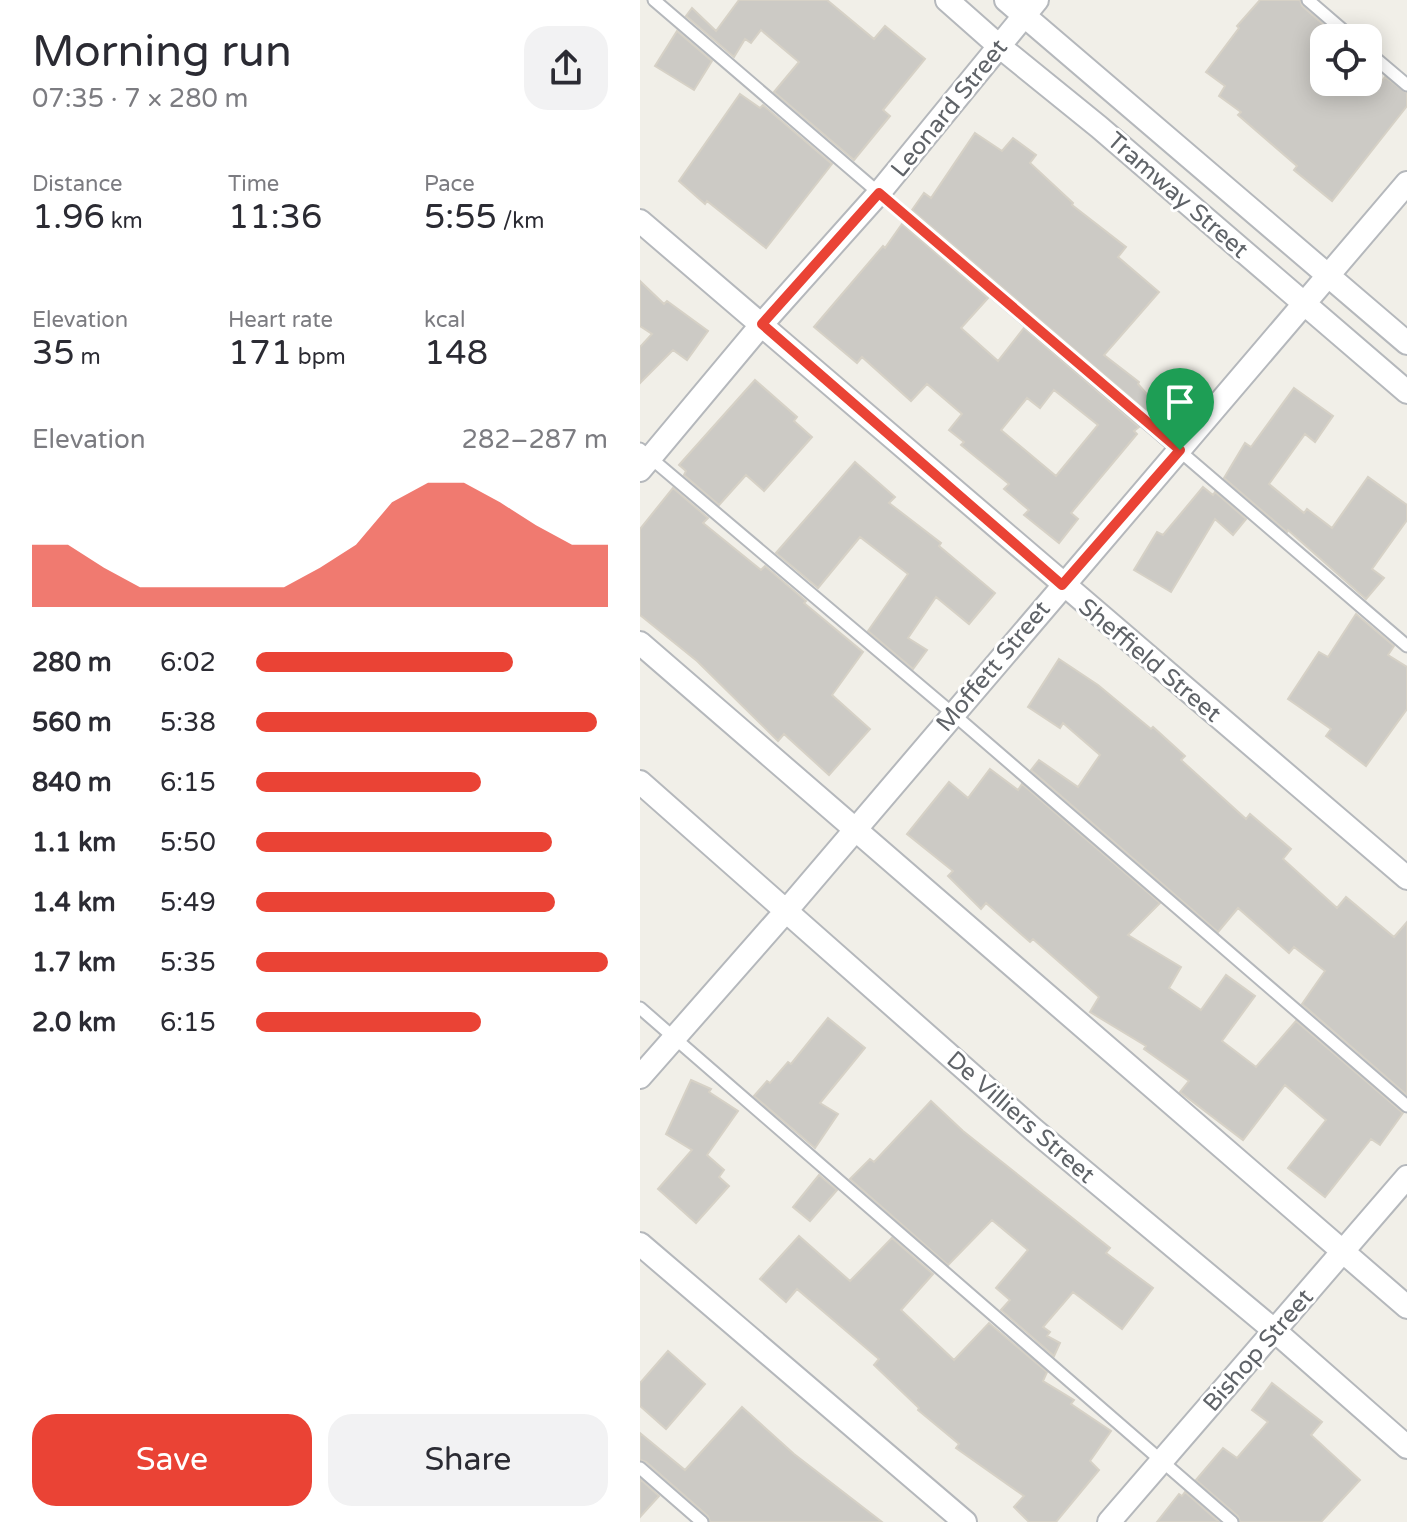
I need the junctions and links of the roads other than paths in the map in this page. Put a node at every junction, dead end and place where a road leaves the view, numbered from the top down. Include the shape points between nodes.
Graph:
1 (654, 0) edge
2 (947, 0) edge
3 (1006, 0) edge
4 (1308, 0) edge
5 (1031, 8) edge
6 (1336, 24) edge
7 (999, 46) junction
8 (1382, 64) edge
9 (1407, 85) edge
10 (1407, 183) edge
11 (879, 193) junction
12 (640, 221) edge
13 (1328, 275) junction
14 (1303, 304) junction
15 (762, 324) junction
16 (1407, 343) edge
17 (1407, 392) edge
18 (1180, 450) junction
19 (643, 459) edge
20 (1062, 585) junction
21 (640, 643) edge
22 (1407, 646) edge
23 (952, 713) junction
24 (640, 782) edge
25 (856, 828) junction
26 (1407, 878) edge
27 (786, 911) junction
28 (640, 1008) edge
29 (675, 1037) junction
30 (640, 1077) edge
31 (1407, 1106) edge
32 (1407, 1177) edge
33 (640, 1244) edge
34 (1342, 1252) junction
35 (1407, 1307) edge
36 (1275, 1331) junction
37 (1407, 1447) edge
38 (1161, 1461) junction
39 (640, 1468) edge
40 (702, 1522) edge
41 (965, 1522) edge
42 (1109, 1522) edge
43 (1232, 1522) edge

1 - 11 lane
2 - 7 street, Tramway Street
3 - 5 street, Tramway Street
4 - 6 lane
5 - 7 street, Leonard Street
5 - 13 street, Tramway Street
7 - 11 street, Leonard Street
7 - 14 street, Tramway Street
8 - 9 lane
10 - 13 street, Moffett Street
11 - 15 street, Leonard Street
11 - 18 lane
12 - 15 street, Sheffield Street
13 - 14 street, Moffett Street
13 - 16 street, Tramway Street
14 - 17 street, Tramway Street
14 - 18 street, Moffett Street
15 - 19 street, Leonard Street
15 - 20 street, Sheffield Street
18 - 20 street, Moffett Street
18 - 22 lane
19 - 23 lane
20 - 23 street, Moffett Street
20 - 26 street, Sheffield Street
21 - 25 street
23 - 25 street, Moffett Street
23 - 31 lane
24 - 27 street, De Villiers Street
25 - 27 street, Moffett Street
25 - 34 street
27 - 29 street, Moffett Street
27 - 36 street, De Villiers Street via 1034,1130
28 - 29 lane
29 - 30 street, Moffett Street
29 - 38 lane
32 - 34 street, Bishop Street
33 - 41 street
34 - 35 street
34 - 36 street, Bishop Street
36 - 37 street, De Villiers Street
36 - 38 street, Bishop Street
38 - 42 street, Bishop Street
38 - 43 lane
39 - 40 lane

